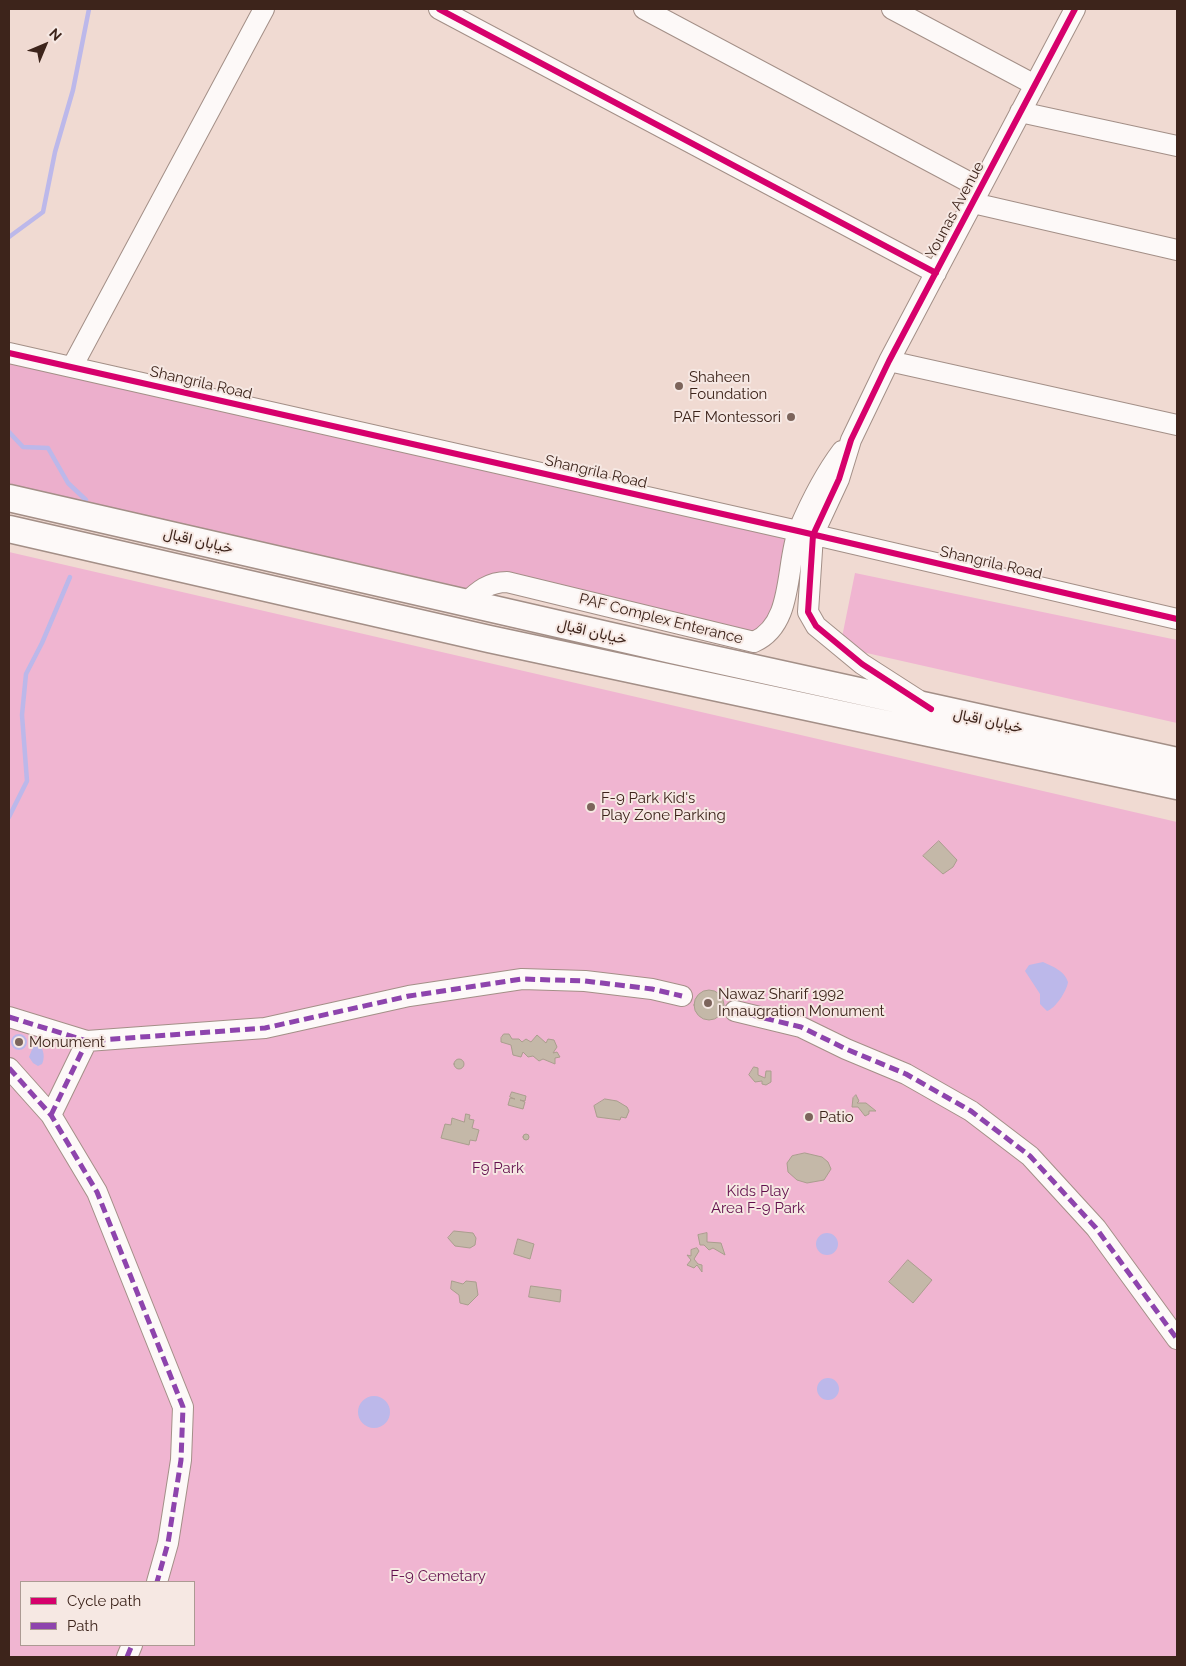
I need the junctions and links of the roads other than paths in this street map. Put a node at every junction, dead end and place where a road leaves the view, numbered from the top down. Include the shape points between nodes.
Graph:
1 (264, 9) edge
2 (439, 9) edge
3 (644, 9) edge
4 (892, 9) edge
5 (1075, 9) edge
6 (1035, 85) junction
7 (1020, 112) junction
8 (1177, 146) edge
9 (977, 195) junction
10 (1177, 250) edge
11 (936, 273) junction
12 (9, 353) edge
13 (890, 361) junction
14 (72, 367) junction
15 (1177, 425) edge
16 (851, 440) joint
17 (9, 498) edge
18 (9, 529) edge
19 (806, 533) junction
20 (466, 603) junction
21 (1177, 619) edge
22 (931, 708) junction
23 (1177, 762) edge
24 (1177, 786) edge
25 (682, 996) dead end
26 (735, 1011) dead end
27 (9, 1017) edge
28 (87, 1041) junction
29 (9, 1068) edge
30 (51, 1115) junction
31 (1177, 1339) edge
32 (157, 1581) edge

1 - 14 street
2 - 11 street
3 - 9 street
4 - 6 street
5 - 6 street, Younas Avenue
6 - 7 street, Younas Avenue
7 - 8 street
7 - 9 street, Younas Avenue
9 - 10 street
9 - 11 street, Younas Avenue
11 - 13 street, Younas Avenue
12 - 14 street, Shangrila Road
13 - 15 street
13 - 16 street, Younas Avenue
14 - 19 street, Shangrila Road
16 - 19 street, PAF Complex Enterance via 824,476
17 - 20 main road, خیابان اقبال
18 - 24 main road, خیابان اقبال via 489,638
19 - 20 street, PAF Complex Enterance via 774,626 766,637 754,642 506,582 496,582 479,590
19 - 21 street, Shangrila Road
19 - 22 street via 808,612 816,626 862,664
20 - 22 main road, خیابان اقبال
22 - 23 main road, خیابان اقبال
25 - 28 street via 585,980 522,979 409,996 265,1028
26 - 31 street via 801,1027 906,1074 978,1116 1030,1156 1096,1228
27 - 28 street
28 - 30 street
29 - 30 street
30 - 32 street via 98,1192 183,1407 181,1460 168,1543

